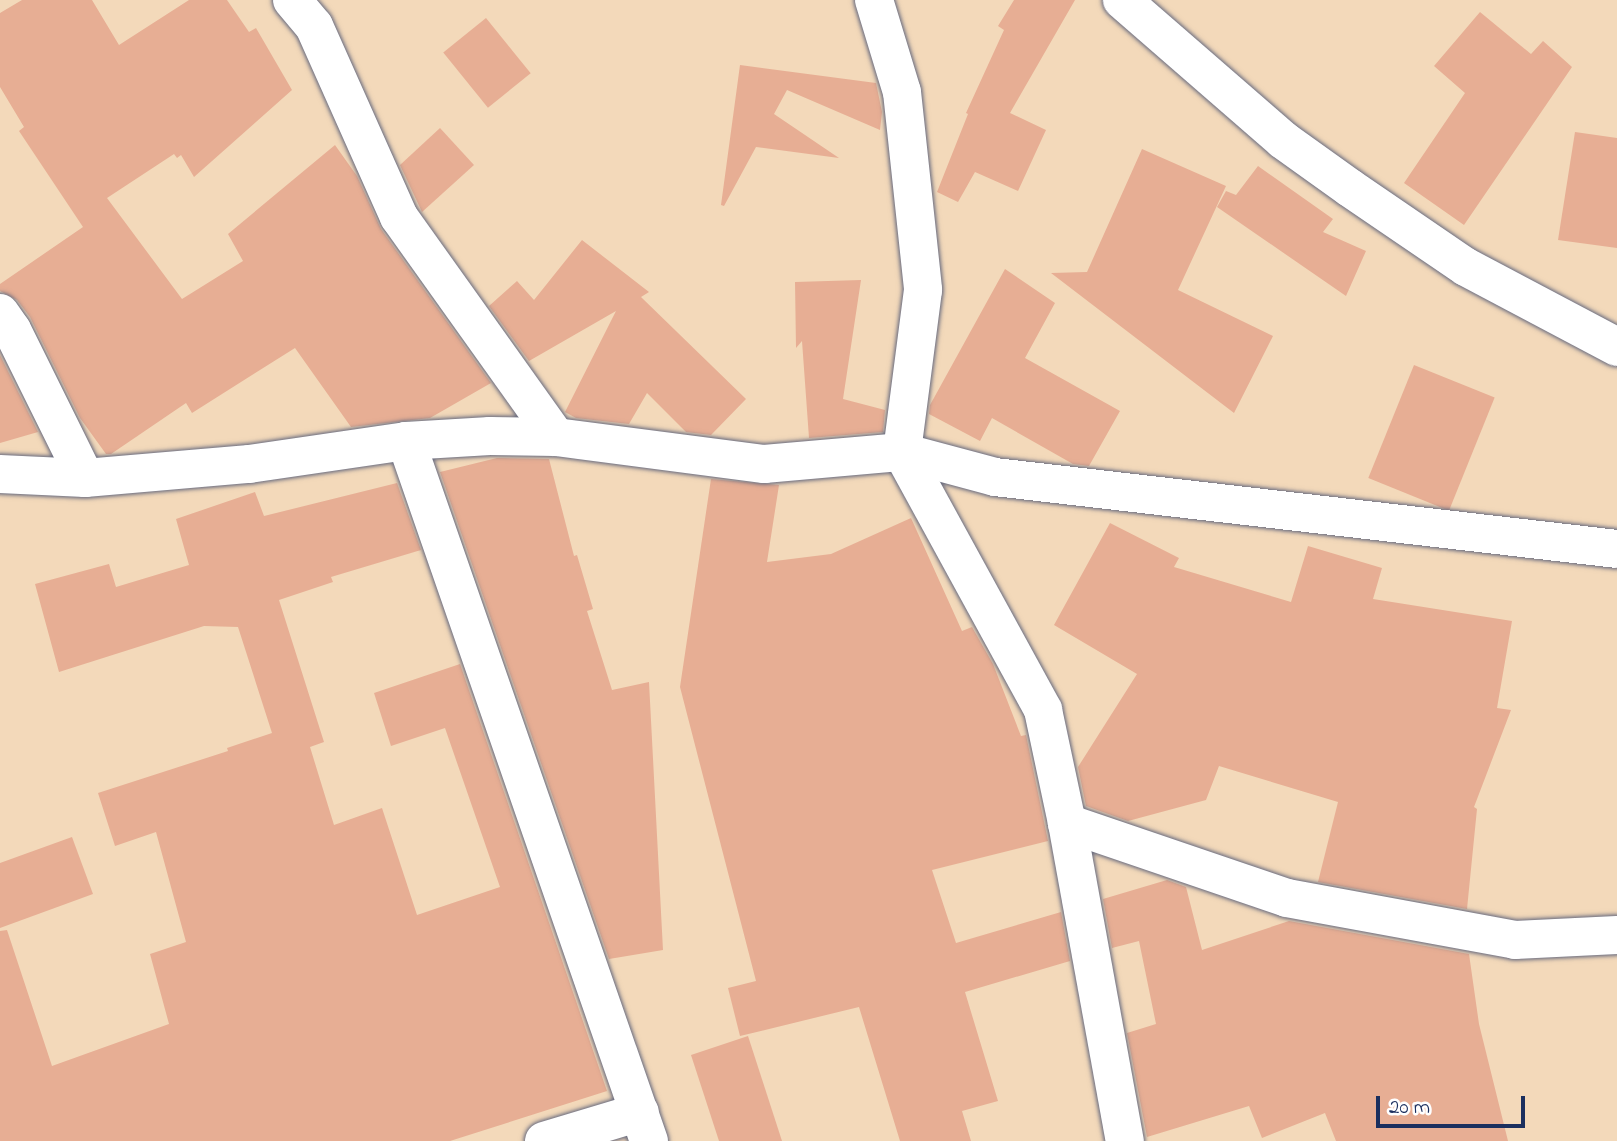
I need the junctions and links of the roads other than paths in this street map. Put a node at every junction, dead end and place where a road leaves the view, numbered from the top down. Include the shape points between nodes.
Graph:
1 (292, 0) edge
2 (874, 0) edge
3 (1122, 0) edge
4 (0, 313) edge
5 (1617, 347) edge
6 (556, 437) junction
7 (407, 441) junction
8 (902, 452) junction
9 (0, 474) edge
10 (85, 478) junction
11 (1617, 549) edge
12 (1067, 822) junction
13 (1617, 935) edge
14 (645, 1127) edge
15 (544, 1141) edge
16 (1125, 1141) edge

1 - 6 street via 314,26 399,218
2 - 8 street via 902,92 923,290
3 - 5 street via 1283,140 1350,188 1466,267
4 - 10 street
6 - 7 street
6 - 8 street via 764,464
7 - 10 street via 250,464
7 - 14 street
8 - 11 street via 995,477
8 - 12 street via 1043,710
9 - 10 street
12 - 13 street via 1287,898 1515,940
12 - 16 street
14 - 15 street

